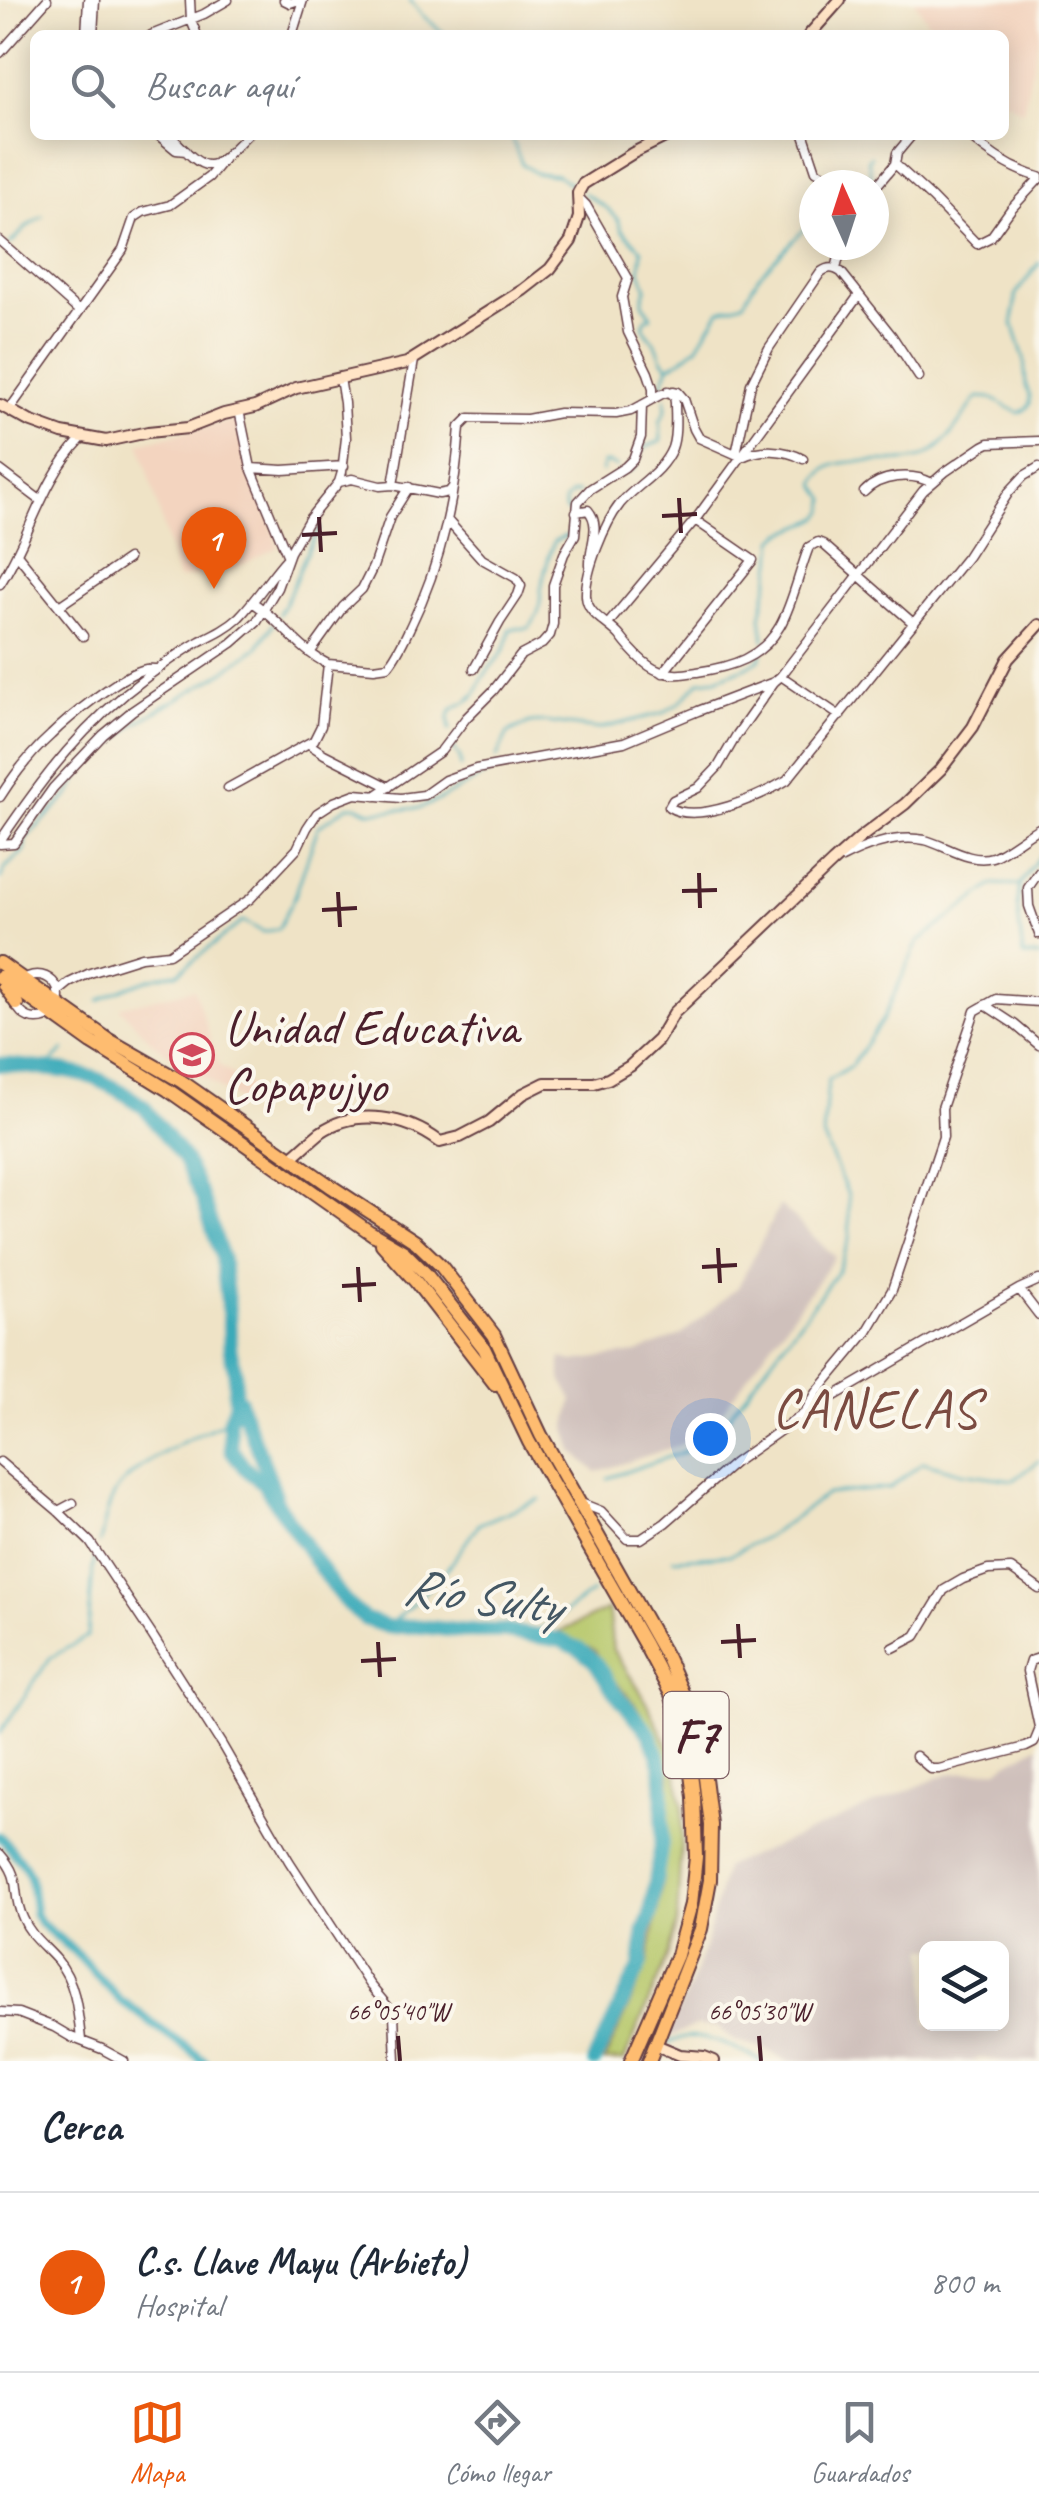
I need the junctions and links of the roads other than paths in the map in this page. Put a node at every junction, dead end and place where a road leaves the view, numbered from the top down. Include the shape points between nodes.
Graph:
1 (47, 0) edge
2 (92, 0) edge
3 (190, 0) edge
4 (228, 0) edge
5 (284, 0) edge
6 (301, 0) edge
7 (840, 0) edge
8 (191, 20) junction
9 (90, 30) edge
10 (164, 30) edge
11 (194, 30) edge
12 (293, 30) edge
13 (813, 30) edge
14 (0, 53) edge
15 (164, 140) edge
16 (175, 140) edge
17 (243, 140) edge
18 (659, 140) edge
19 (806, 140) edge
20 (908, 140) edge
21 (975, 140) edge
22 (186, 152) junction
23 (223, 160) junction
24 (895, 164) junction
25 (816, 170) edge
26 (889, 171) edge
27 (1039, 178) edge
28 (578, 197) junction
29 (0, 242) edge
30 (838, 260) edge
31 (836, 269) junction
32 (859, 295) junction
33 (79, 312) junction
34 (414, 360) junction
35 (919, 377) dead end
36 (340, 378) junction
37 (668, 392) junction
38 (653, 399) junction
39 (642, 405) junction
40 (4, 407) edge
41 (239, 410) junction
42 (82, 438) junction
43 (1039, 441) edge
44 (739, 456) junction
45 (803, 459) dead end
46 (344, 466) junction
47 (1039, 467) edge
48 (251, 468) junction
49 (0, 470) edge
50 (339, 482) junction
51 (932, 482) junction
52 (393, 484) junction
53 (409, 487) junction
54 (454, 488) junction
55 (864, 492) dead end
56 (40, 500) junction
57 (576, 512) junction
58 (695, 520) junction
59 (448, 521) junction
60 (17, 554) junction
61 (128, 558) dead end
62 (288, 558) junction
63 (590, 576) junction
64 (858, 576) junction
65 (0, 584) edge
66 (252, 602) junction
67 (59, 606) junction
68 (264, 609) junction
69 (912, 622) junction
70 (608, 624) junction
71 (1039, 625) edge
72 (83, 636) dead end
73 (310, 652) junction
74 (328, 664) junction
75 (158, 669) junction
76 (474, 669) dead end
77 (663, 673) junction
78 (778, 679) junction
79 (840, 716) junction
80 (310, 744) junction
81 (389, 787) junction
82 (228, 788) dead end
83 (375, 796) junction
84 (0, 797) edge
85 (1039, 828) edge
86 (0, 842) edge
87 (833, 862) junction
88 (1039, 872) edge
89 (1039, 934) edge
90 (2, 972) edge
91 (24, 988) junction
92 (1039, 1002) edge
93 (985, 1005) junction
94 (52, 1007) junction
95 (74, 1022) junction
96 (1039, 1045) edge
97 (291, 1158) junction
98 (1039, 1280) edge
99 (1020, 1289) junction
100 (1039, 1315) edge
101 (805, 1413) junction
102 (0, 1462) edge
103 (73, 1502) dead end
104 (580, 1502) junction
105 (58, 1511) junction
106 (1039, 1589) edge
107 (893, 1648) dead end
108 (1039, 1658) edge
109 (1039, 1729) edge
110 (916, 1756) dead end
111 (0, 1854) edge
112 (0, 2012) edge
113 (81, 2040) junction
114 (656, 2045) junction
115 (114, 2059) edge
116 (124, 2061) edge
117 (396, 2061) edge
118 (631, 2061) edge
119 (648, 2061) edge
120 (714, 2061) edge

1 - 14 street
2 - 9 street
3 - 8 street
4 - 8 street
5 - 6 street
6 - 12 street
7 - 13 street
8 - 10 street
8 - 11 street
15 - 22 street
16 - 22 street
17 - 23 street
18 - 28 street via 583,184
19 - 25 street
20 - 24 street
21 - 27 street
22 - 23 street via 210,165
23 - 33 street via 170,205 134,218 124,250
24 - 26 street
24 - 27 street via 976,244 991,237
28 - 34 street via 572,238 550,269
28 - 38 street via 628,278 622,297 628,332
29 - 33 street
30 - 31 street
31 - 32 street
31 - 44 street via 821,272 769,348 751,384
32 - 35 street
32 - 44 street
33 - 40 street
34 - 36 street
34 - 52 street
36 - 41 street
36 - 46 street
37 - 38 street
37 - 44 street via 682,394 699,438
37 - 63 street via 675,402 673,446 618,506
38 - 39 street
39 - 54 street via 616,414 468,418 460,427
39 - 57 street via 633,459 582,496
40 - 42 street
41 - 42 street via 176,430 106,441
41 - 48 street
42 - 56 street
43 - 51 street via 990,443
44 - 45 street via 779,452
44 - 58 street
46 - 48 street
46 - 50 street
47 - 69 street via 1010,492
48 - 62 street
49 - 56 street
50 - 52 street
50 - 62 street
51 - 55 street via 890,478
51 - 64 street
52 - 53 street
53 - 54 street via 445,494
53 - 73 street via 362,589
54 - 59 street
56 - 60 street
57 - 63 street via 588,510 595,519
57 - 81 street via 576,536 554,585 550,635 521,655 442,751
58 - 70 street
58 - 77 street via 753,560
59 - 74 street via 430,583 392,661 382,668
59 - 76 street via 482,558 522,586
60 - 65 street
60 - 67 street
61 - 67 street
62 - 66 street
62 - 68 street
63 - 70 street via 588,606
64 - 69 street
64 - 77 street via 823,544 813,544 781,625 749,658
64 - 78 street
66 - 68 street
66 - 75 street via 222,630
67 - 72 street
68 - 73 street
68 - 86 street via 232,642 103,735 52,788 14,843
69 - 79 street
70 - 77 street
71 - 87 street via 1008,659 973,727 941,768
73 - 74 street
74 - 80 street via 321,726
75 - 84 street via 135,673 66,722
75 - 86 street via 58,760
78 - 79 street
78 - 79 street via 718,767 669,807 679,813 722,808 765,793 787,780
78 - 83 street via 624,742 476,769 424,794
80 - 81 street
80 - 82 street
81 - 83 street
83 - 94 street via 355,794 317,813 297,850 250,899 169,954 90,973 70,983
85 - 87 street via 991,858 901,837
87 - 97 street via 674,1013 658,1040 608,1079 545,1084 489,1122 440,1142 393,1120 350,1118
88 - 89 street via 1028,888
90 - 91 highway, F7
90 - 91 highway
91 - 94 highway, F7
91 - 94 street via 25,1015
92 - 93 street via 996,999
93 - 96 street
93 - 101 street via 975,1011 942,1108 943,1137 892,1290
94 - 95 highway, F7
94 - 95 highway
95 - 97 highway, F7 via 181,1081
95 - 118 highway, F7 via 370,1232 421,1278 512,1408 671,1694 694,1797 691,1904
97 - 104 highway, F7 via 441,1266 494,1335
98 - 99 street
99 - 100 street
99 - 101 street
101 - 104 street via 640,1540 626,1540 602,1511
102 - 105 street
103 - 105 street
104 - 114 highway, F7 via 667,1658 703,1762 710,1880 700,1929
105 - 117 street via 90,1542 289,1861 394,2014
106 - 107 street via 1012,1569 963,1578 944,1590 916,1636
108 - 109 street via 1026,1671
109 - 110 street via 1034,1744 939,1769
111 - 113 street via 16,1879 24,1922 70,1976
112 - 113 street
113 - 115 street
114 - 119 highway, F7
114 - 120 street
115 - 116 street

